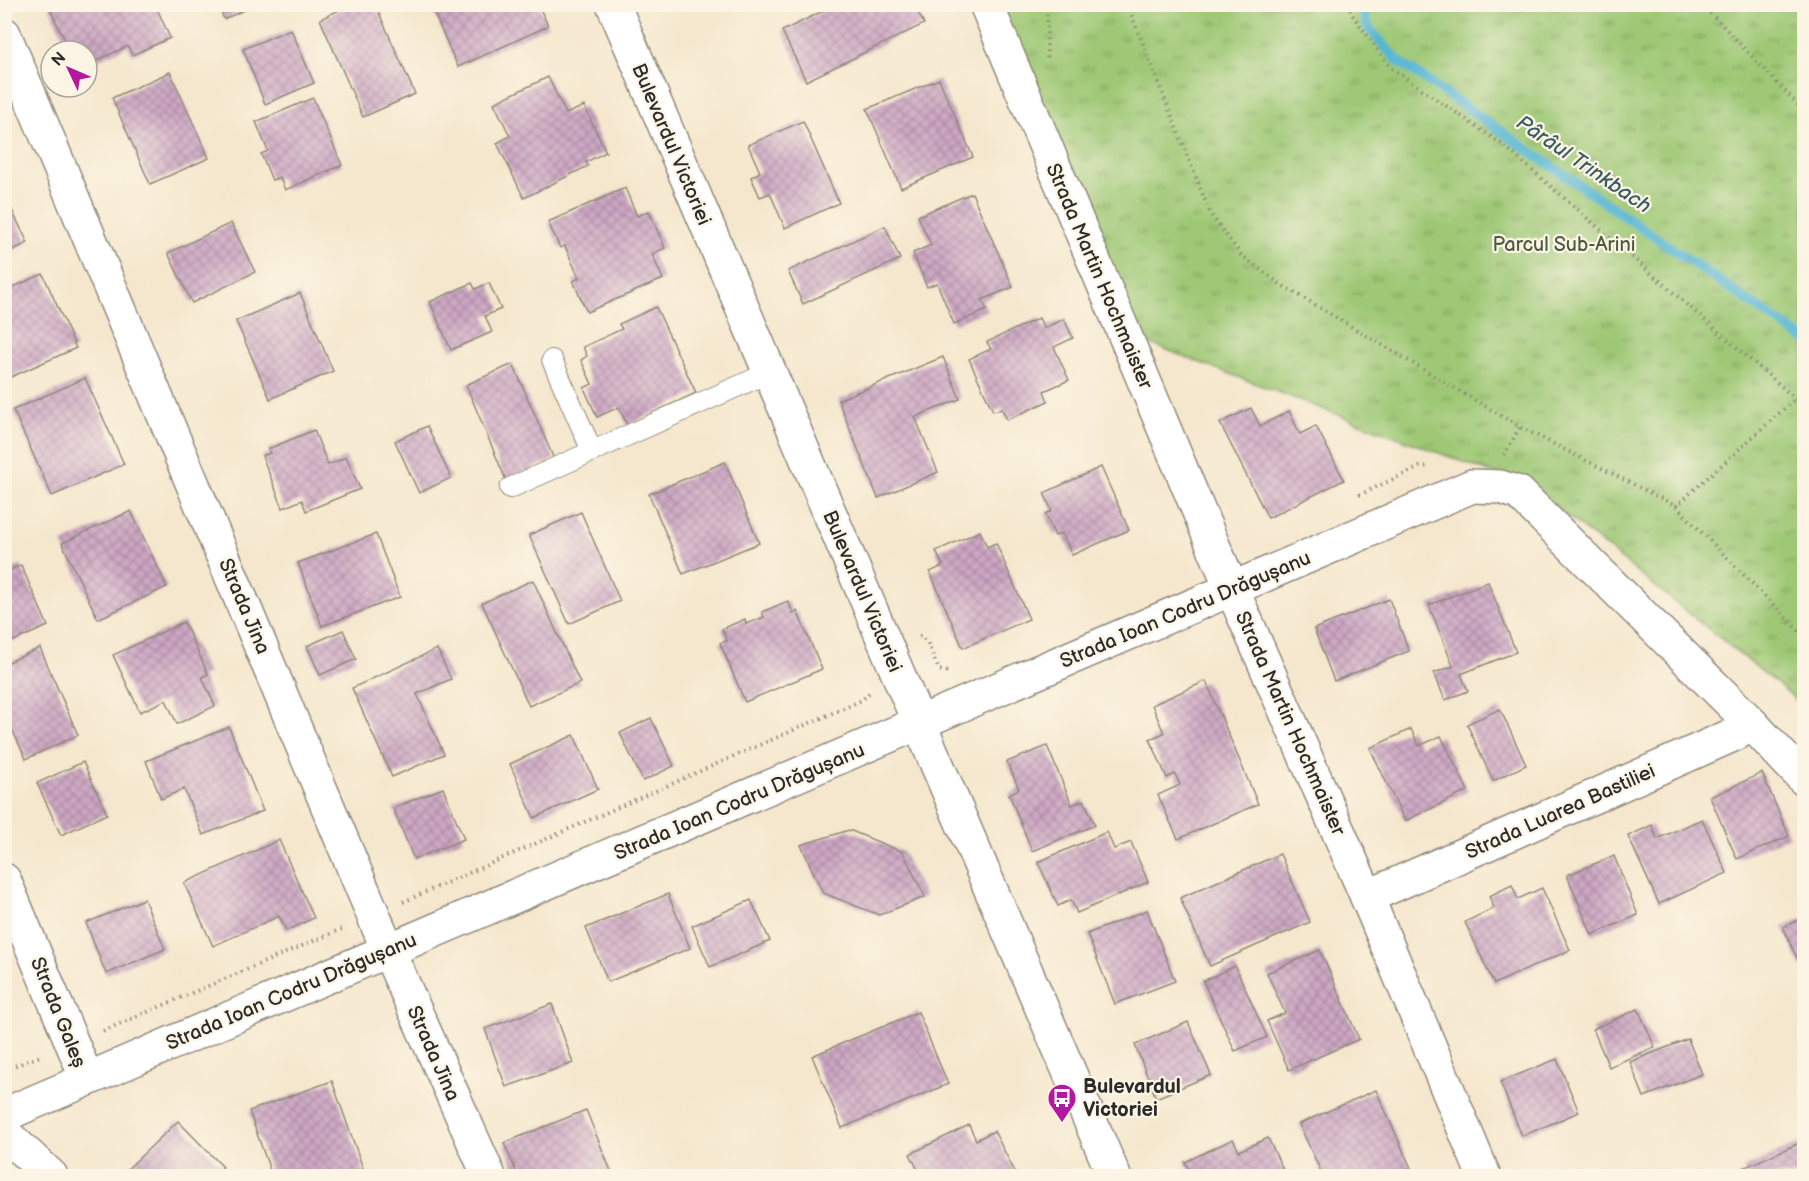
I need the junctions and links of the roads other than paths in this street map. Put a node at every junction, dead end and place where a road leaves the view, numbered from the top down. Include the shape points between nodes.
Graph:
1 (613, 4) edge
2 (986, 4) edge
3 (4, 34) edge
4 (552, 360) dead end
5 (770, 372) junction
6 (592, 451) junction
7 (510, 488) dead end
8 (1232, 588) junction
9 (920, 724) junction
10 (1752, 724) junction
11 (1804, 779) edge
12 (4, 879) edge
13 (1367, 897) junction
14 (388, 950) junction
15 (87, 1079) junction
16 (4, 1115) edge
17 (4, 1133) edge
18 (51, 1176) edge
19 (489, 1176) edge
20 (1114, 1176) edge
21 (1484, 1176) edge

1 - 5 street, Bulevardul Victoriei
2 - 8 street, Strada Martin Hochmaister
3 - 14 street, Strada Jina
4 - 6 lane
5 - 6 lane
5 - 9 street, Bulevardul Victoriei
6 - 7 lane
8 - 9 street, Strada Ioan Codru Drăgușanu
8 - 10 street, Strada Ioan Codru Drăgușanu via 1472,486 1500,487 1519,494
8 - 13 street, Strada Martin Hochmaister
9 - 14 street, Strada Ioan Codru Drăgușanu
9 - 20 street, Bulevardul Victoriei
10 - 11 street
10 - 13 street, Strada Luarea Bastiliei
12 - 15 street, Strada Galeș
13 - 21 street, Strada Martin Hochmaister
14 - 15 street, Strada Ioan Codru Drăgușanu
14 - 19 street, Strada Jina
15 - 16 street, Strada Ioan Codru Drăgușanu
17 - 18 street

